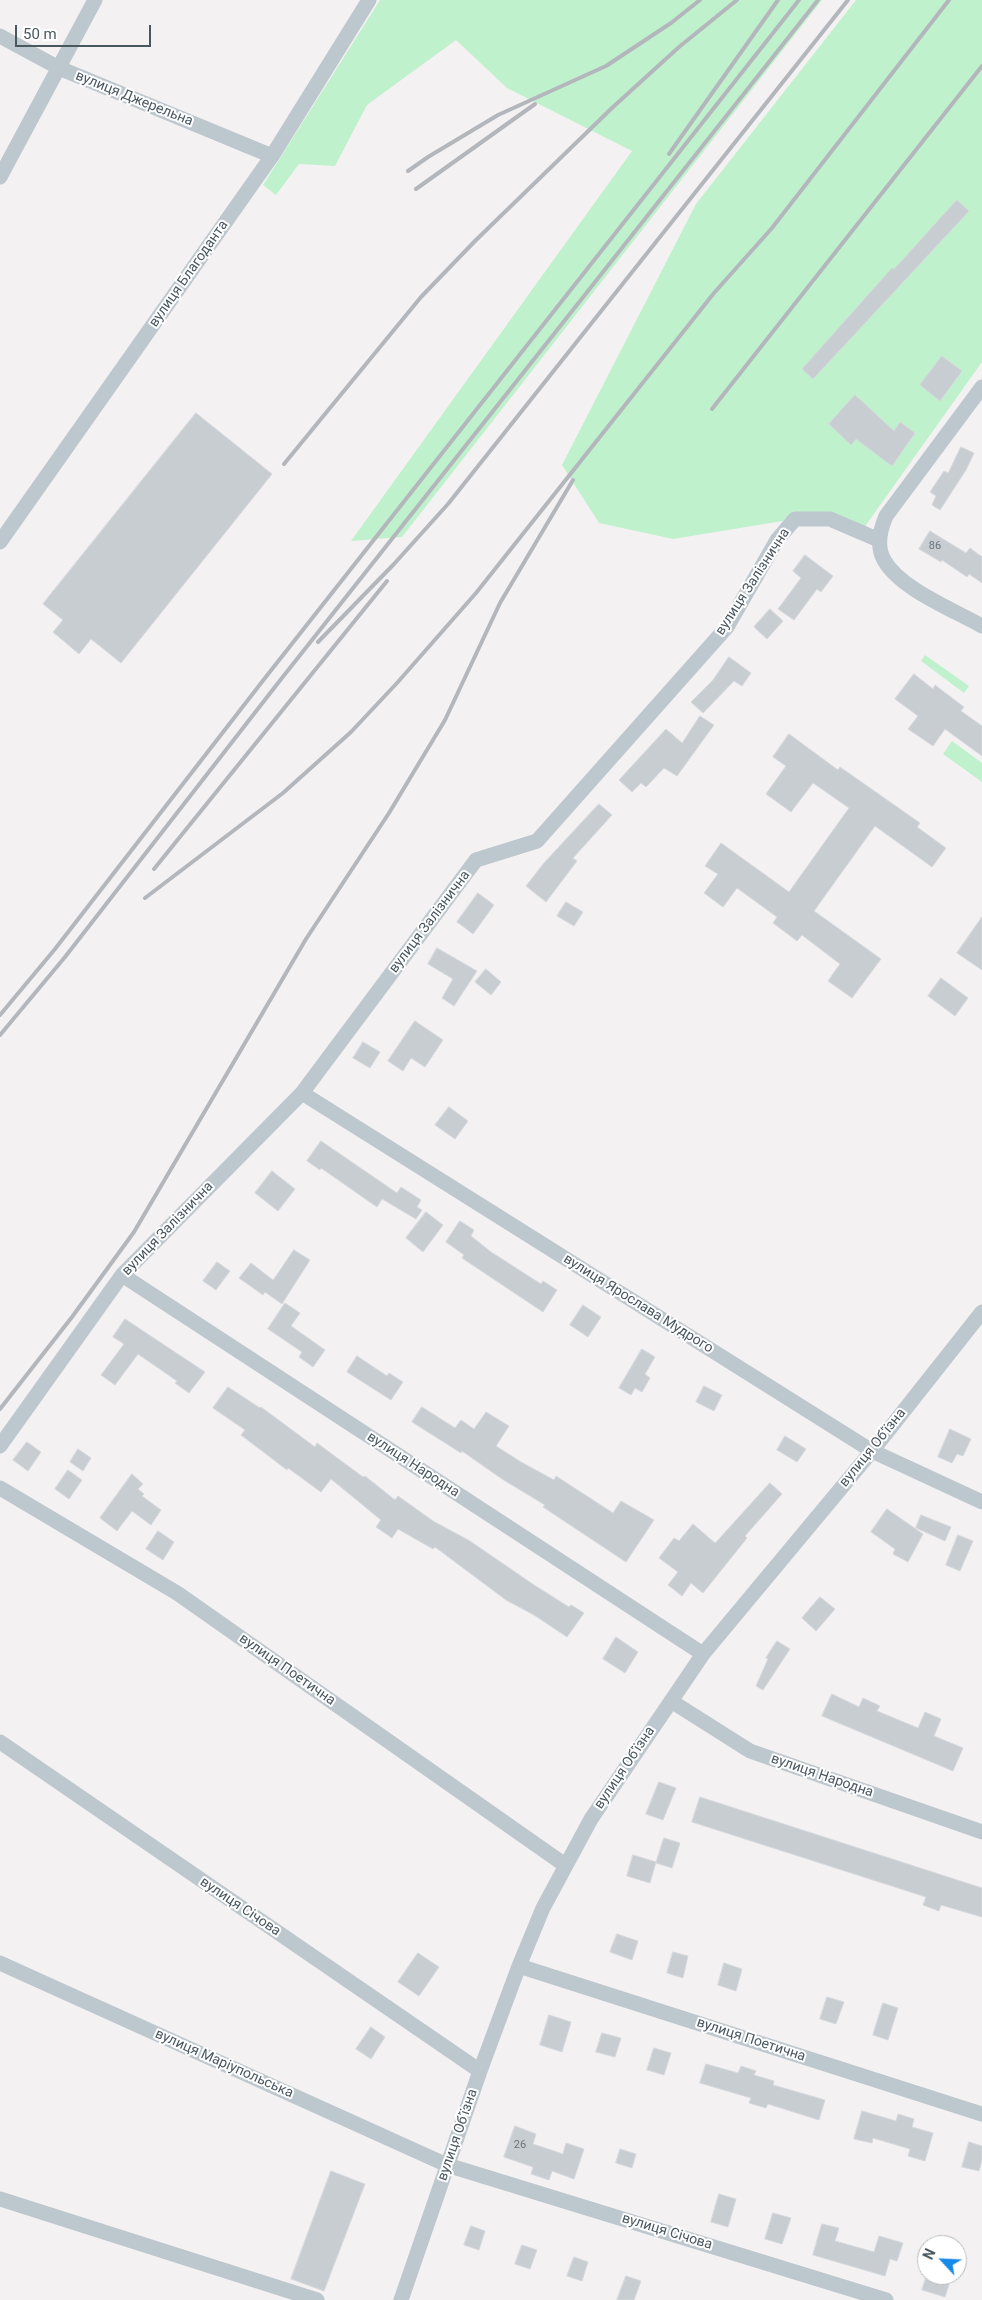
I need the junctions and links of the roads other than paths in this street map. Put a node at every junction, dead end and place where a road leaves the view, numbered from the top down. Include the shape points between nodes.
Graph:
1 (95, 0) edge
2 (369, 0) edge
3 (0, 36) edge
4 (59, 68) junction
5 (272, 156) junction
6 (0, 177) edge
7 (982, 387) edge
8 (879, 540) junction
9 (0, 542) edge
10 (982, 626) edge
11 (302, 1093) junction
12 (122, 1275) junction
13 (982, 1312) edge
14 (0, 1446) edge
15 (872, 1450) junction
16 (0, 1488) edge
17 (982, 1502) edge
18 (703, 1654) junction
19 (671, 1701) junction
20 (0, 1742) edge
21 (982, 1832) edge
22 (566, 1865) junction
23 (0, 1963) edge
24 (519, 1966) junction
25 (480, 2071) junction
26 (982, 2114) edge
27 (448, 2165) junction
28 (0, 2199) edge
29 (317, 2300) edge
30 (401, 2300) edge
31 (886, 2300) edge

1 - 4 street
2 - 5 street, вулиця Благоданта
3 - 4 street, вулиця Джерельна
4 - 5 street, вулиця Джерельна
4 - 6 street
5 - 9 street, вулиця Благоданта
7 - 8 street via 886,516
8 - 10 street via 884,560 898,576
8 - 11 street, вулиця Залізнична via 830,520 795,519 778,540 727,627 537,841 476,860
11 - 12 street, вулиця Залізнична
11 - 15 street, вулиця Ярослава Мудрого
12 - 14 street, вулиця Залізнична
12 - 18 street, вулиця Народна
13 - 15 street, вулиця Об'їзна
15 - 17 street, вулиця Ярослава Мудрого
15 - 18 street, вулиця Об'їзна
16 - 22 street, вулиця Поетична via 177,1593
18 - 19 street, вулиця Об'їзна
19 - 21 street, вулиця Народна via 750,1751
19 - 22 street, вулиця Об'їзна via 591,1819
20 - 25 street, вулиця Січова
22 - 24 street, вулиця Об'їзна via 543,1908
23 - 27 street, вулиця Маріупольська
24 - 25 street, вулиця Об'їзна
24 - 26 street, вулиця Поетична
25 - 27 street, вулиця Об'їзна
27 - 30 street, вулиця Об'їзна
27 - 31 street, вулиця Січова
28 - 29 street

